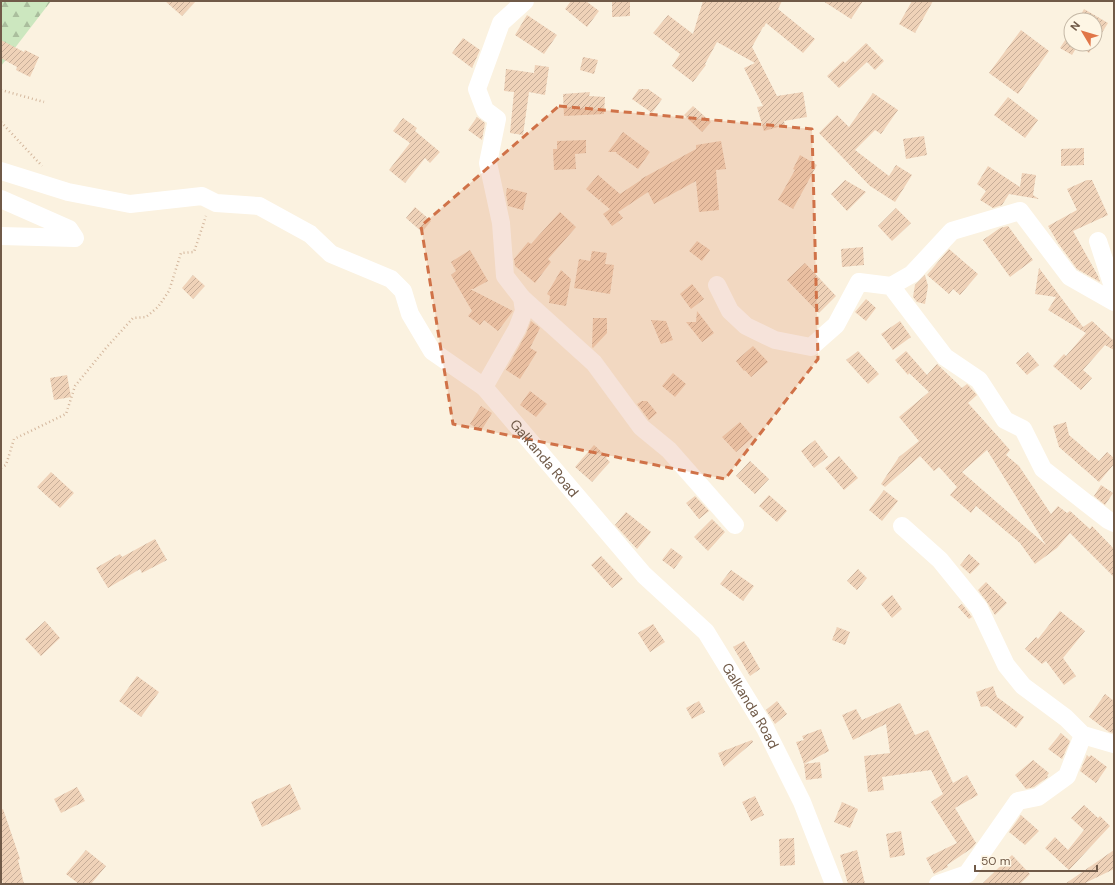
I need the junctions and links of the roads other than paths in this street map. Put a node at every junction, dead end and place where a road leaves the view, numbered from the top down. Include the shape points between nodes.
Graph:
1 (525, 1) edge
2 (1, 171) edge
3 (1, 199) edge
4 (1, 236) edge
5 (1098, 241) dead end
6 (717, 285) dead end
7 (891, 286) junction
8 (1114, 290) edge
9 (522, 298) junction
10 (1114, 302) edge
11 (484, 387) junction
12 (1114, 523) edge
13 (735, 525) dead end
14 (902, 526) dead end
15 (1082, 734) junction
16 (1114, 744) edge
17 (834, 884) edge
18 (938, 884) edge

1 - 9 street via 501,23 477,89 485,110 498,119 488,164 501,223 505,276
2 - 11 street, Galkanda Road via 68,192 130,204 202,196 216,203 259,206 310,234 331,254 391,279 403,291 410,314 432,351
3 - 4 street via 69,229 76,238
5 - 8 street
6 - 7 street via 730,311 746,326 775,340 811,347 836,325 859,282
7 - 10 street via 912,274 952,231 1020,211 1070,277
7 - 12 street via 946,357 979,380 1005,420 1023,429 1043,469
9 - 11 street via 524,311 517,329
9 - 13 street via 594,363 641,427 670,450
11 - 17 street, Galkanda Road via 644,575 706,632 766,728 802,802
14 - 15 street via 940,560 979,608 1006,665 1023,686 1066,718
15 - 16 street
15 - 18 street via 1067,776 1038,796 1018,802 967,874

